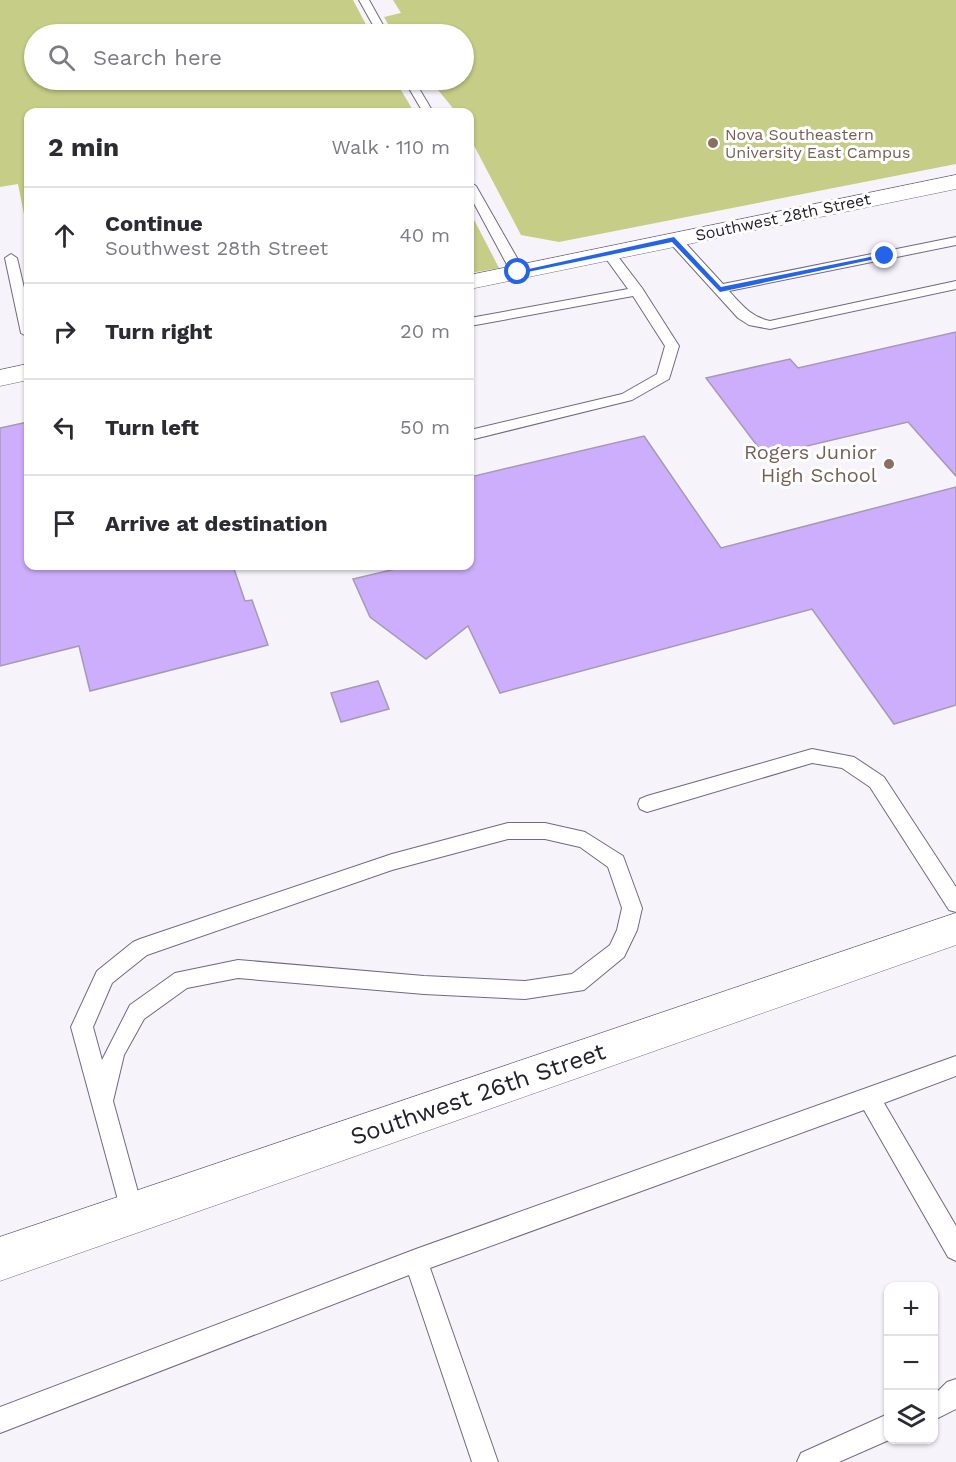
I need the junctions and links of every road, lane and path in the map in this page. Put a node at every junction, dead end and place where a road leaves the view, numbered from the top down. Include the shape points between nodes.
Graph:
1 (364, 0) edge
2 (377, 24) edge
3 (415, 90) edge
4 (426, 108) edge
5 (956, 182) edge
6 (474, 193) edge
7 (674, 240) junction
8 (956, 241) edge
9 (608, 253) junction
10 (10, 258) dead end
11 (518, 272) junction
12 (474, 281) edge
13 (956, 285) edge
14 (720, 289) junction
15 (637, 291) junction
16 (24, 316) edge
17 (474, 321) edge
18 (24, 373) edge
19 (0, 378) edge
20 (474, 434) edge
21 (647, 804) dead end
22 (956, 904) edge
23 (956, 930) edge
24 (956, 1066) edge
25 (869, 1098) junction
26 (102, 1101) junction
27 (132, 1214) junction
28 (956, 1250) edge
29 (0, 1259) edge
30 (416, 1261) junction
31 (956, 1391) edge
32 (938, 1406) edge
33 (0, 1420) edge
34 (884, 1429) edge
35 (485, 1462) edge
36 (810, 1462) edge

1 - 2 lane
3 - 4 lane
5 - 7 street, Southwest 28th Street
6 - 11 lane
7 - 9 street, Southwest 28th Street
7 - 14 lane
8 - 14 lane
9 - 11 street, Southwest 28th Street
9 - 15 lane
10 - 16 lane
11 - 12 street, Southwest 28th Street
13 - 14 lane via 770,325 743,315
15 - 17 lane
15 - 20 lane via 672,346 664,376 627,397
18 - 19 street
21 - 22 lane via 812,756 859,766 877,782
23 - 27 street, Southwest 26th Street
24 - 25 lane
25 - 28 lane
25 - 30 lane
26 - 26 lane via 114,1053 137,1012 182,980 238,969 525,990 577,983 617,951 627,930 632,908 616,862 585,840 545,831 508,831 392,862 140,948 104,977 82,1027
26 - 27 lane
27 - 29 street, Southwest 26th Street
30 - 33 lane
30 - 35 lane
31 - 32 lane
34 - 36 lane

